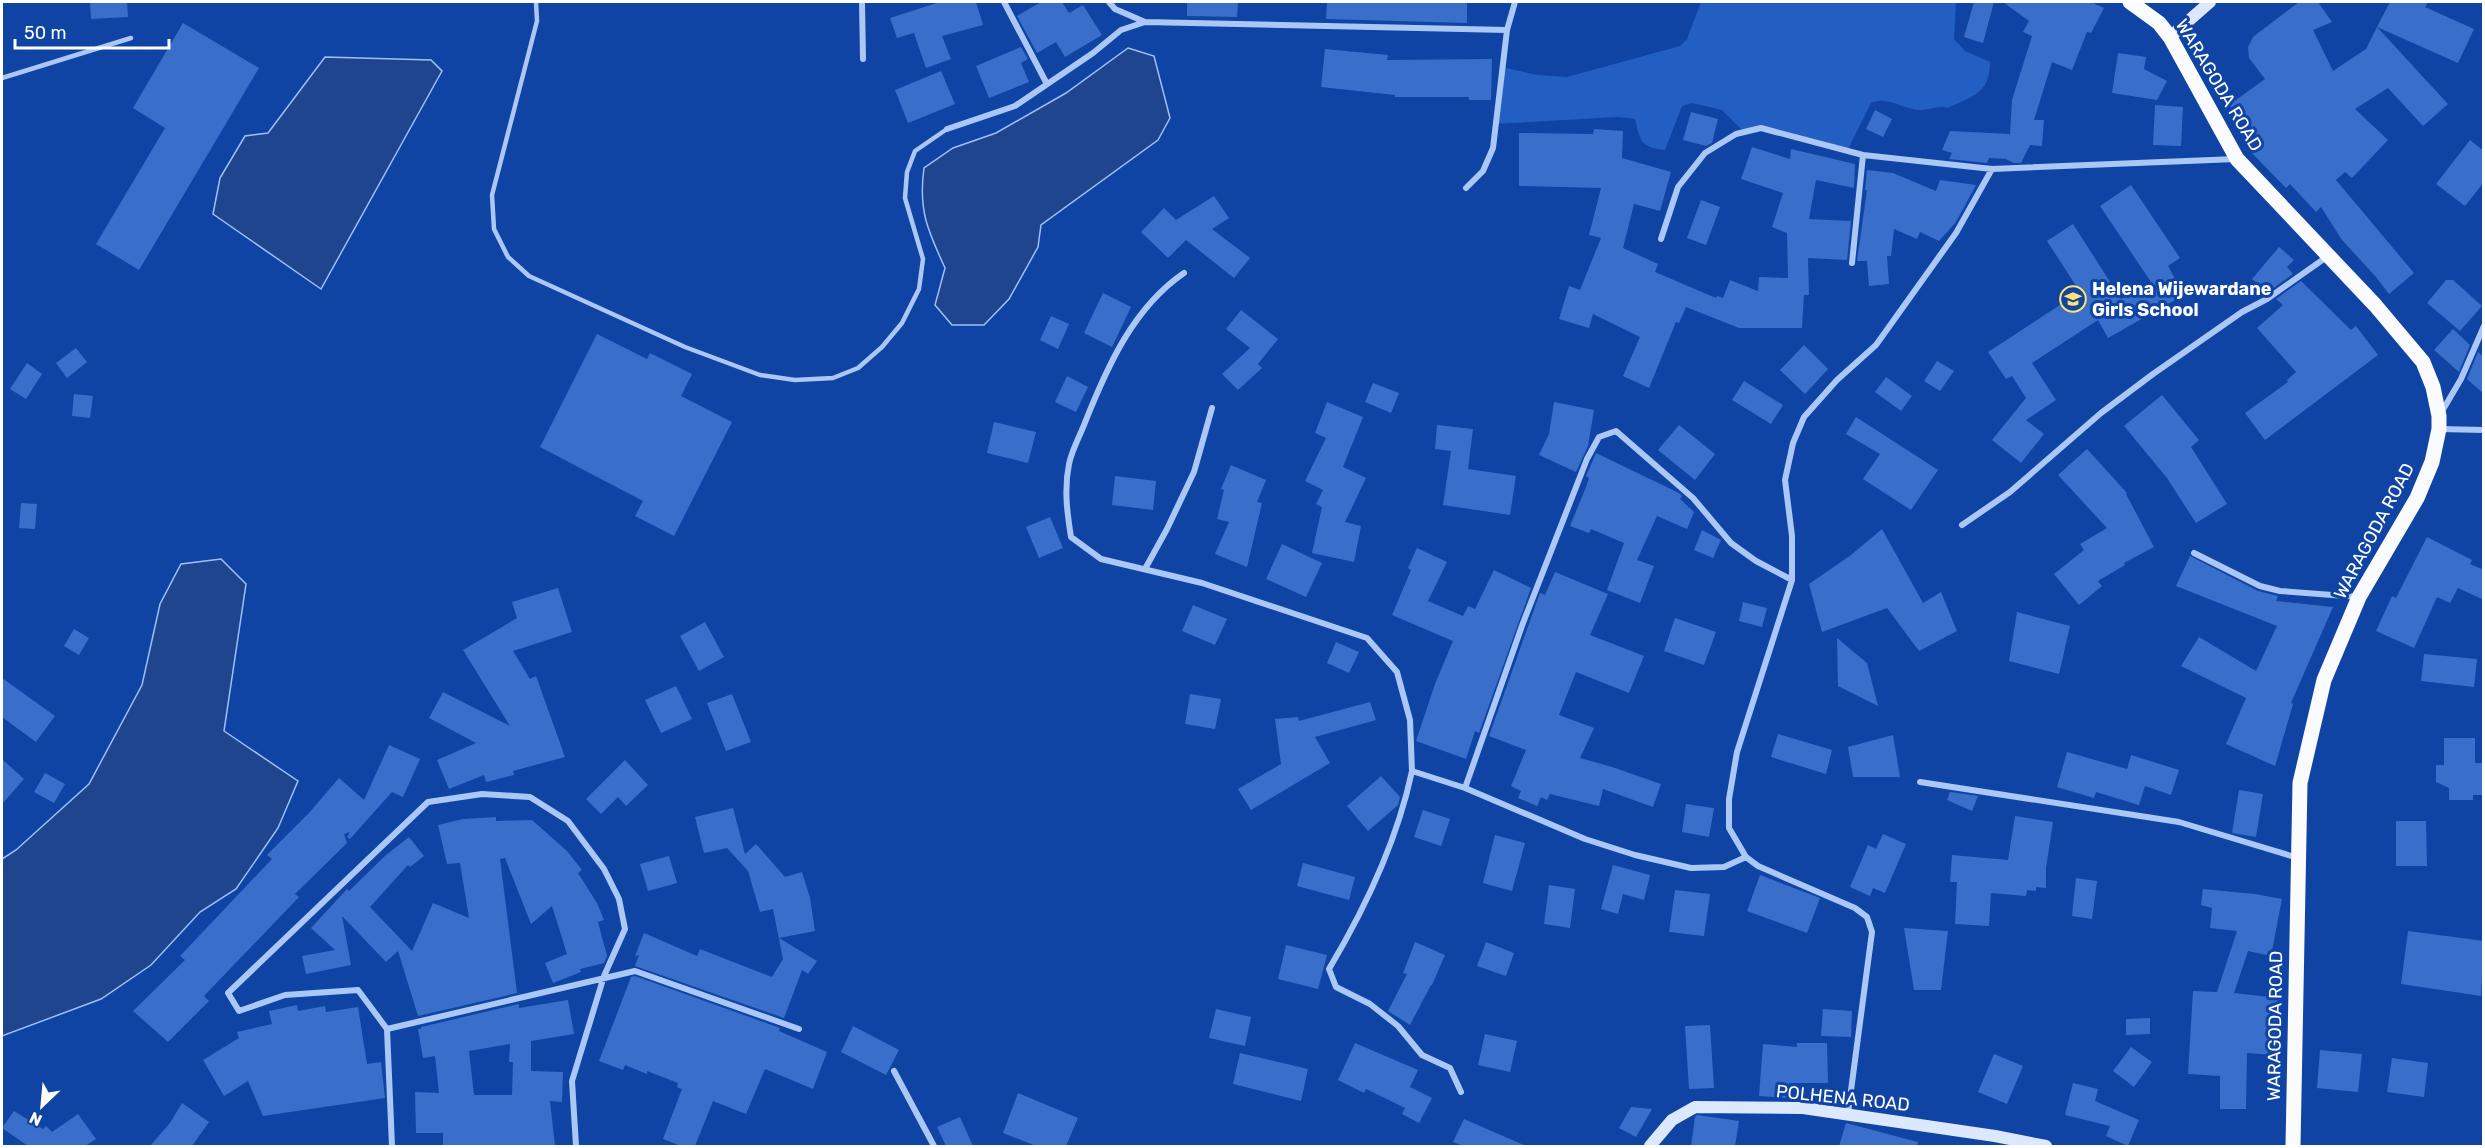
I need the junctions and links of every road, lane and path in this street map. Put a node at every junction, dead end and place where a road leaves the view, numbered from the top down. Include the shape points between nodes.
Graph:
1 (536, 2) edge
2 (862, 2) edge
3 (1004, 2) edge
4 (1108, 2) edge
5 (1515, 2) edge
6 (2130, 2) edge
7 (2210, 2) edge
8 (1145, 22) junction
9 (1507, 30) junction
10 (2170, 37) junction
11 (131, 38) dead end
12 (863, 59) dead end
13 (2, 78) edge
14 (1047, 84) junction
15 (947, 129) joint
16 (1863, 155) junction
17 (2237, 159) junction
18 (1992, 169) junction
19 (1466, 188) dead end
20 (1661, 239) dead end
21 (2329, 255) junction
22 (1852, 263) dead end
23 (1184, 273) dead end
24 (2484, 326) edge
25 (1212, 408) dead end
26 (2439, 422) junction
27 (2484, 430) edge
28 (1962, 525) dead end
29 (2194, 553) dead end
30 (1145, 569) junction
31 (1792, 580) junction
32 (2359, 597) junction
33 (1412, 771) junction
34 (1920, 782) dead end
35 (1465, 788) junction
36 (1746, 857) junction
37 (2299, 858) junction
38 (604, 976) junction
39 (387, 1029) junction
40 (799, 1029) dead end
41 (894, 1071) dead end
42 (1461, 1092) dead end
43 (1848, 1113) junction
44 (1994, 1141) edge
45 (2289, 1145) edge
46 (392, 1146) edge
47 (576, 1146) edge
48 (934, 1146) edge
49 (1650, 1146) edge
50 (2046, 1146) edge

1 - 15 lane via 537,21 492,195 494,229 508,257 529,276 685,347 760,375 795,380 833,378 858,368 902,323 919,289 923,259 905,198 907,172 915,151
2 - 12 street
3 - 14 street
4 - 8 street
5 - 9 street
6 - 10 main road, WARAGODA ROAD
7 - 10 street
8 - 9 street
8 - 14 street via 1121,30
9 - 19 street via 1492,148 1483,171
10 - 17 main road, WARAGODA ROAD
11 - 13 lane
14 - 15 street via 1015,106
16 - 18 street
16 - 20 street via 1761,128 1736,134 1705,153 1678,187
16 - 22 street
17 - 18 street
17 - 21 main road, WARAGODA ROAD
18 - 31 street via 1956,233 1876,345 1804,417 1793,443 1785,480 1792,536
21 - 26 main road, WARAGODA ROAD via 2423,362 2433,387
21 - 28 street via 2153,374 2101,413 2010,492
23 - 30 street via 1150,300 1108,366 1069,462 1065,500 1071,537 1101,559
24 - 26 street
25 - 30 street via 1194,472
26 - 27 street
26 - 32 main road, WARAGODA ROAD via 2432,462 2417,498
29 - 32 street via 2260,586
30 - 33 street via 1202,583 1367,638 1397,672 1410,720
31 - 35 street via 1731,543 1693,498 1616,431 1599,437 1532,602
31 - 36 street via 1737,752 1731,787 1729,828
32 - 37 main road, WARAGODA ROAD via 2324,680 2300,783
33 - 35 street
33 - 42 street via 1400,819 1370,895 1329,969 1336,987 1370,1004 1398,1026 1422,1055 1450,1068
34 - 37 street via 2179,822
35 - 36 street via 1585,839 1635,855 1691,868 1724,867
36 - 43 street via 1758,866 1856,908 1867,917 1872,932
37 - 45 main road, WARAGODA ROAD
38 - 39 street
38 - 39 street via 625,929 619,899 604,869 568,821 530,796 482,794 428,802 228,993 239,1011 285,995 358,990
38 - 40 street via 635,971
38 - 47 street via 572,1080
39 - 46 street
41 - 48 street
43 - 44 street, POLHENA ROAD
43 - 49 street, POLHENA ROAD via 1803,1108 1695,1107 1672,1119
44 - 50 street, POLHENA ROAD

